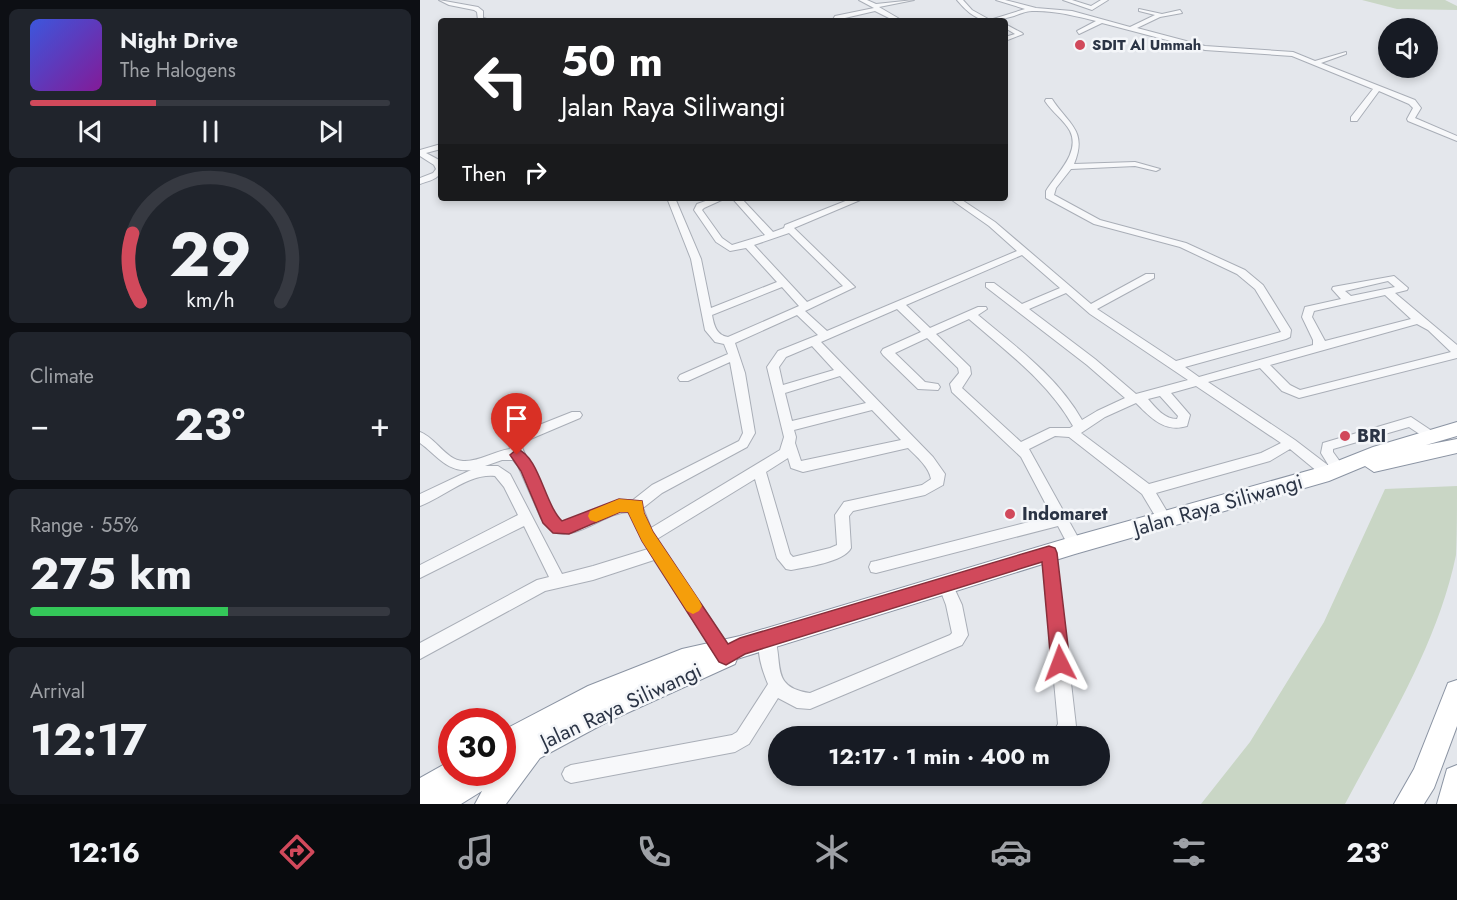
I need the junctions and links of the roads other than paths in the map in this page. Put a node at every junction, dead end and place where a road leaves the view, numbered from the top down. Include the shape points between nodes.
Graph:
1 (442, 0) edge
2 (862, 0) edge
3 (910, 0) edge
4 (960, 0) edge
5 (1004, 0) edge
6 (1066, 0) edge
7 (1105, 0) edge
8 (920, 6) dead end
9 (876, 8) junction
10 (1031, 9) junction
11 (1141, 10) dead end
12 (1180, 12) dead end
13 (1161, 15) junction
14 (480, 18) edge
15 (836, 18) edge
16 (894, 18) edge
17 (982, 18) edge
18 (998, 18) edge
19 (1103, 20) junction
20 (1132, 27) junction
21 (1008, 28) edge
22 (1079, 32) dead end
23 (1008, 38) edge
24 (1344, 53) dead end
25 (1315, 63) junction
26 (1388, 80) dead end
27 (1374, 88) junction
28 (1049, 101) dead end
29 (1354, 119) dead end
30 (1457, 139) edge
31 (438, 147) edge
32 (421, 152) edge
33 (438, 163) edge
34 (1071, 167) junction
35 (1156, 169) dead end
36 (438, 172) edge
37 (420, 181) edge
38 (672, 201) edge
39 (714, 201) edge
40 (739, 201) edge
41 (853, 201) edge
42 (958, 201) edge
43 (789, 230) junction
44 (771, 236) junction
45 (748, 244) junction
46 (1024, 251) junction
47 (1150, 276) dead end
48 (784, 283) junction
49 (990, 285) dead end
50 (1068, 289) junction
51 (1388, 292) junction
52 (1350, 301) junction
53 (899, 305) junction
54 (801, 308) junction
55 (982, 309) dead end
56 (1020, 309) junction
57 (1090, 309) junction
58 (706, 313) junction
59 (970, 314) junction
60 (1419, 320) junction
61 (928, 334) junction
62 (826, 336) junction
63 (813, 340) junction
64 (729, 341) junction
65 (1321, 346) junction
66 (1457, 353) edge
67 (734, 356) junction
68 (1263, 364) junction
69 (1173, 366) junction
70 (843, 371) junction
71 (684, 378) dead end
72 (1199, 382) junction
73 (934, 387) dead end
74 (779, 391) junction
75 (1163, 391) junction
76 (1137, 398) junction
77 (875, 405) junction
78 (576, 415) dead end
79 (787, 427) junction
80 (1076, 430) junction
81 (1455, 435) edge
82 (1431, 436) junction
83 (420, 437) edge
84 (911, 443) junction
85 (1291, 443) junction
86 (790, 446) junction
87 (1021, 448) junction
88 (518, 456) junction
89 (1340, 469) junction
90 (759, 471) junction
91 (499, 472) junction
92 (1147, 490) junction
93 (420, 500) edge
94 (636, 506) junction
95 (526, 518) junction
96 (1062, 519) junction
97 (1165, 520) junction
98 (648, 537) junction
99 (1075, 545) junction
100 (658, 552) junction
101 (1049, 553) junction
102 (876, 567) dead end
103 (420, 572) edge
104 (558, 580) junction
105 (945, 584) junction
106 (767, 639) junction
107 (420, 651) edge
108 (729, 651) junction
109 (776, 686) junction
110 (1457, 692) edge
111 (1067, 726) edge
112 (516, 738) edge
113 (536, 745) junction
114 (516, 756) edge
115 (571, 774) dead end
116 (1457, 779) edge
117 (454, 786) edge
118 (486, 786) edge
119 (440, 792) edge
120 (483, 804) edge
121 (489, 804) edge
122 (1408, 804) edge
123 (1451, 804) edge

1 - 14 street via 476,8
2 - 9 street
3 - 8 street
3 - 9 street
4 - 17 street
5 - 10 street
6 - 7 street via 1091,8
9 - 15 street
9 - 16 street
10 - 18 street
10 - 19 street
11 - 13 street
12 - 13 street
13 - 20 street
19 - 20 street
19 - 22 street
20 - 25 street via 1204,48 1289,53
21 - 23 street via 1020,34
24 - 25 street
25 - 27 street
26 - 27 street
27 - 29 street
27 - 30 street via 1415,104 1412,120
28 - 34 street via 1075,134
31 - 32 street
32 - 33 street
34 - 35 street via 1135,164
34 - 69 street via 1049,196 1092,220 1183,245 1241,272 1259,287 1286,330 1282,336
36 - 37 street
38 - 58 street via 696,259
39 - 45 street via 700,206 698,212 727,246 738,248
40 - 44 street
41 - 43 street via 791,224
42 - 46 street
43 - 44 street
43 - 54 street via 850,287
44 - 45 street
45 - 48 street
46 - 50 street
46 - 53 street
47 - 57 street
48 - 54 street
48 - 58 street
49 - 56 street
50 - 56 street
50 - 57 street
51 - 52 street
51 - 52 street via 1403,288 1386,274 1337,289
51 - 60 street
52 - 65 street via 1307,311
53 - 61 street
53 - 62 street
54 - 62 street
54 - 64 street
55 - 59 street
56 - 76 street
57 - 69 street
58 - 64 street via 713,333
59 - 61 street
59 - 80 street via 1070,407
60 - 65 street
60 - 66 street
61 - 73 street via 887,355 922,386
61 - 87 street via 966,369 956,384 959,393
62 - 63 street
63 - 70 street
63 - 74 street via 774,362
64 - 67 street
65 - 68 street
66 - 68 street via 1299,394 1286,388
67 - 71 street
67 - 94 street via 749,433 743,444 657,489
68 - 72 street
69 - 72 street
70 - 74 street
70 - 77 street
72 - 75 street
72 - 85 street
74 - 79 street
75 - 76 street
75 - 76 street via 1182,411 1183,423 1164,422
76 - 80 street
77 - 79 street
77 - 84 street
78 - 88 street via 518,438
79 - 86 street
80 - 87 street via 1054,431
80 - 92 street
81 - 82 highway, Jalan Raya Siliwangi
81 - 89 highway, Jalan Raya Siliwangi via 1375,464
82 - 89 highway, Jalan Raya Siliwangi
82 - 89 street via 1411,422 1327,446 1327,453
83 - 88 street via 447,461 462,466 499,455
84 - 86 street via 803,467 796,464
84 - 90 street via 938,474 934,486 849,506 842,515 844,548 794,564 783,558
85 - 89 street
85 - 92 street via 1265,457
86 - 90 street via 781,458
87 - 96 street
88 - 91 street
88 - 94 street via 549,519 558,528 569,528 619,506
89 - 97 highway, Jalan Raya Siliwangi
90 - 98 street
91 - 93 street via 479,472
91 - 95 street
92 - 97 street
94 - 98 street
95 - 103 street
95 - 104 street
96 - 99 street
96 - 102 street
97 - 99 highway, Jalan Raya Siliwangi
98 - 100 street
99 - 101 highway, Jalan Raya Siliwangi
100 - 104 street
100 - 108 street
101 - 105 highway, Jalan Raya Siliwangi
101 - 111 street
104 - 107 street
105 - 106 highway, Jalan Raya Siliwangi
105 - 109 street via 960,635 950,644 810,700 794,700
106 - 108 highway, Jalan Raya Siliwangi
106 - 109 street
108 - 112 highway, Jalan Raya Siliwangi via 682,661 626,682
108 - 113 highway, Jalan Raya Siliwangi
109 - 115 street via 743,738 735,743
110 - 122 highway via 1424,778
113 - 114 highway, Jalan Raya Siliwangi
113 - 121 highway
116 - 123 highway
117 - 119 highway, Jalan Raya Siliwangi
118 - 120 highway

